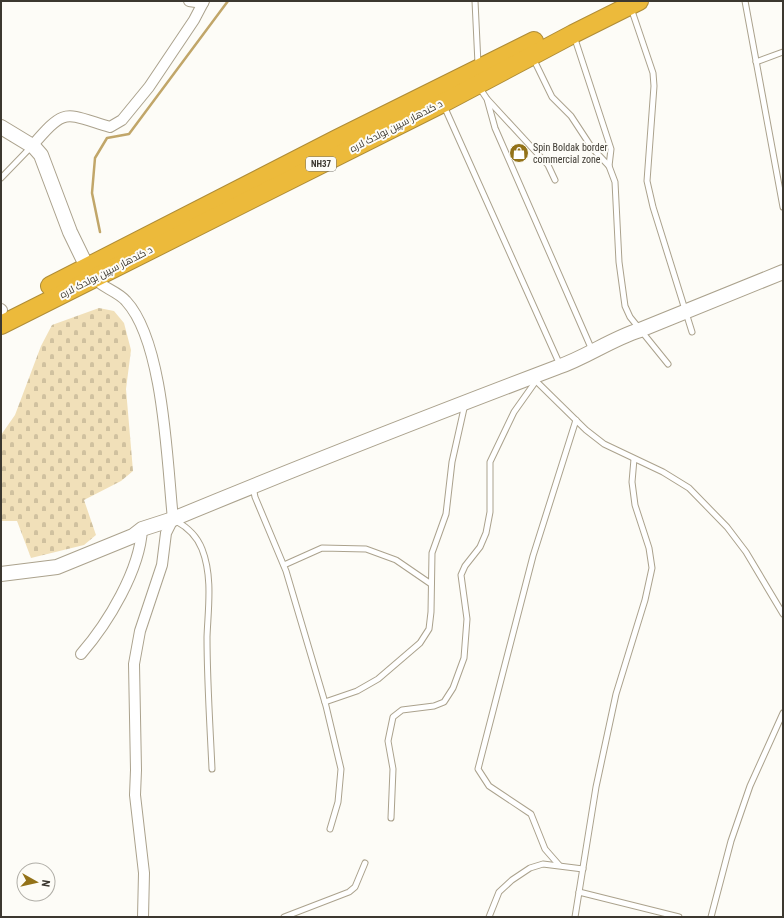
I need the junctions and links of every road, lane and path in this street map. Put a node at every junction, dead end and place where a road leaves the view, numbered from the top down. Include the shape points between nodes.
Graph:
1 (189, 1) edge
2 (475, 1) edge
3 (613, 1) edge
4 (745, 1) edge
5 (203, 2) edge
6 (635, 3) edge
7 (573, 34) junction
8 (783, 52) edge
9 (532, 56) junction
10 (756, 62) junction
11 (481, 84) junction
12 (443, 103) junction
13 (1, 127) edge
14 (32, 146) junction
15 (609, 166) junction
16 (1, 178) edge
17 (555, 180) dead end
18 (783, 207) edge
19 (783, 272) edge
20 (90, 273) junction
21 (686, 310) junction
22 (1, 314) edge
23 (640, 330) junction
24 (692, 332) dead end
25 (592, 350) junction
26 (668, 364) dead end
27 (560, 367) junction
28 (534, 379) junction
29 (465, 402) junction
30 (576, 420) junction
31 (634, 459) junction
32 (252, 486) junction
33 (173, 519) junction
34 (142, 529) junction
35 (284, 565) junction
36 (1, 574) edge
37 (431, 584) junction
38 (783, 614) edge
39 (81, 654) dead end
40 (325, 702) junction
41 (783, 713) edge
42 (212, 769) dead end
43 (391, 818) dead end
44 (330, 829) dead end
45 (365, 863) dead end
46 (559, 865) junction
47 (583, 869) junction
48 (580, 892) junction
49 (143, 917) edge
50 (284, 917) edge
51 (489, 917) edge
52 (575, 917) edge
53 (679, 917) edge
54 (711, 917) edge

1 - 5 street
2 - 11 lane
3 - 11 highway, د کندهار سپین بولدک لاره / NH37
4 - 10 lane
5 - 14 street via 194,20 149,87 122,120 110,127 81,117 57,118
6 - 7 highway, د کندهار سپین بولدک لاره / NH37
6 - 21 lane via 654,86 647,181 652,207
7 - 9 highway, د کندهار سپین بولدک لاره / NH37
7 - 15 lane via 611,150
8 - 10 lane
9 - 11 highway, د کندهار سپین بولدک لاره / NH37
9 - 15 lane via 552,97 571,116 592,148
10 - 18 lane
11 - 12 highway, د کندهار سپین بولدک لاره / NH37
11 - 17 lane via 518,134 548,165
11 - 20 highway, د کندهار سپین بولدک لاره / NH37
11 - 25 lane via 495,128
12 - 20 highway, د کندهار سپین بولدک لاره / NH37
12 - 27 lane
13 - 14 street
14 - 16 lane
14 - 20 street via 44,160 64,218
15 - 23 lane via 615,182 619,262 625,306
19 - 21 street
20 - 22 highway, د کندهار سپین بولدک لاره / NH37
20 - 33 street via 126,301 145,331 159,386
21 - 23 street
21 - 24 lane
23 - 25 street
23 - 26 lane
25 - 27 street
27 - 28 street
28 - 29 street
28 - 30 lane
28 - 43 lane via 514,412 490,462 490,512 486,534 462,575 467,619 464,658 454,688 440,704 402,710 393,718 388,741 393,769
29 - 32 street
29 - 37 lane via 452,462 446,514 432,553
30 - 31 lane via 604,444
30 - 46 lane via 533,556 478,769 489,786 531,814 544,849
31 - 38 lane via 663,472 689,488 727,527 746,552
31 - 47 lane via 632,482 635,505 649,548 652,568 650,583 616,694 596,787
32 - 33 street
32 - 35 lane
33 - 34 street
33 - 42 lane via 187,527 194,536 202,548 206,568
33 - 49 street via 166,533 161,570 140,631 134,664 135,795 144,873
34 - 36 street via 133,536 57,567
34 - 39 street via 141,546 112,613
35 - 37 lane via 322,548 366,549 396,560
35 - 40 lane
37 - 40 lane via 429,628 420,643 378,679 357,691
40 - 44 lane via 341,769 338,802
41 - 54 lane via 750,786
45 - 50 lane via 355,887 349,892
46 - 47 lane
46 - 51 lane via 543,864 530,868 512,880 499,892
47 - 48 lane
48 - 52 lane
48 - 53 lane

